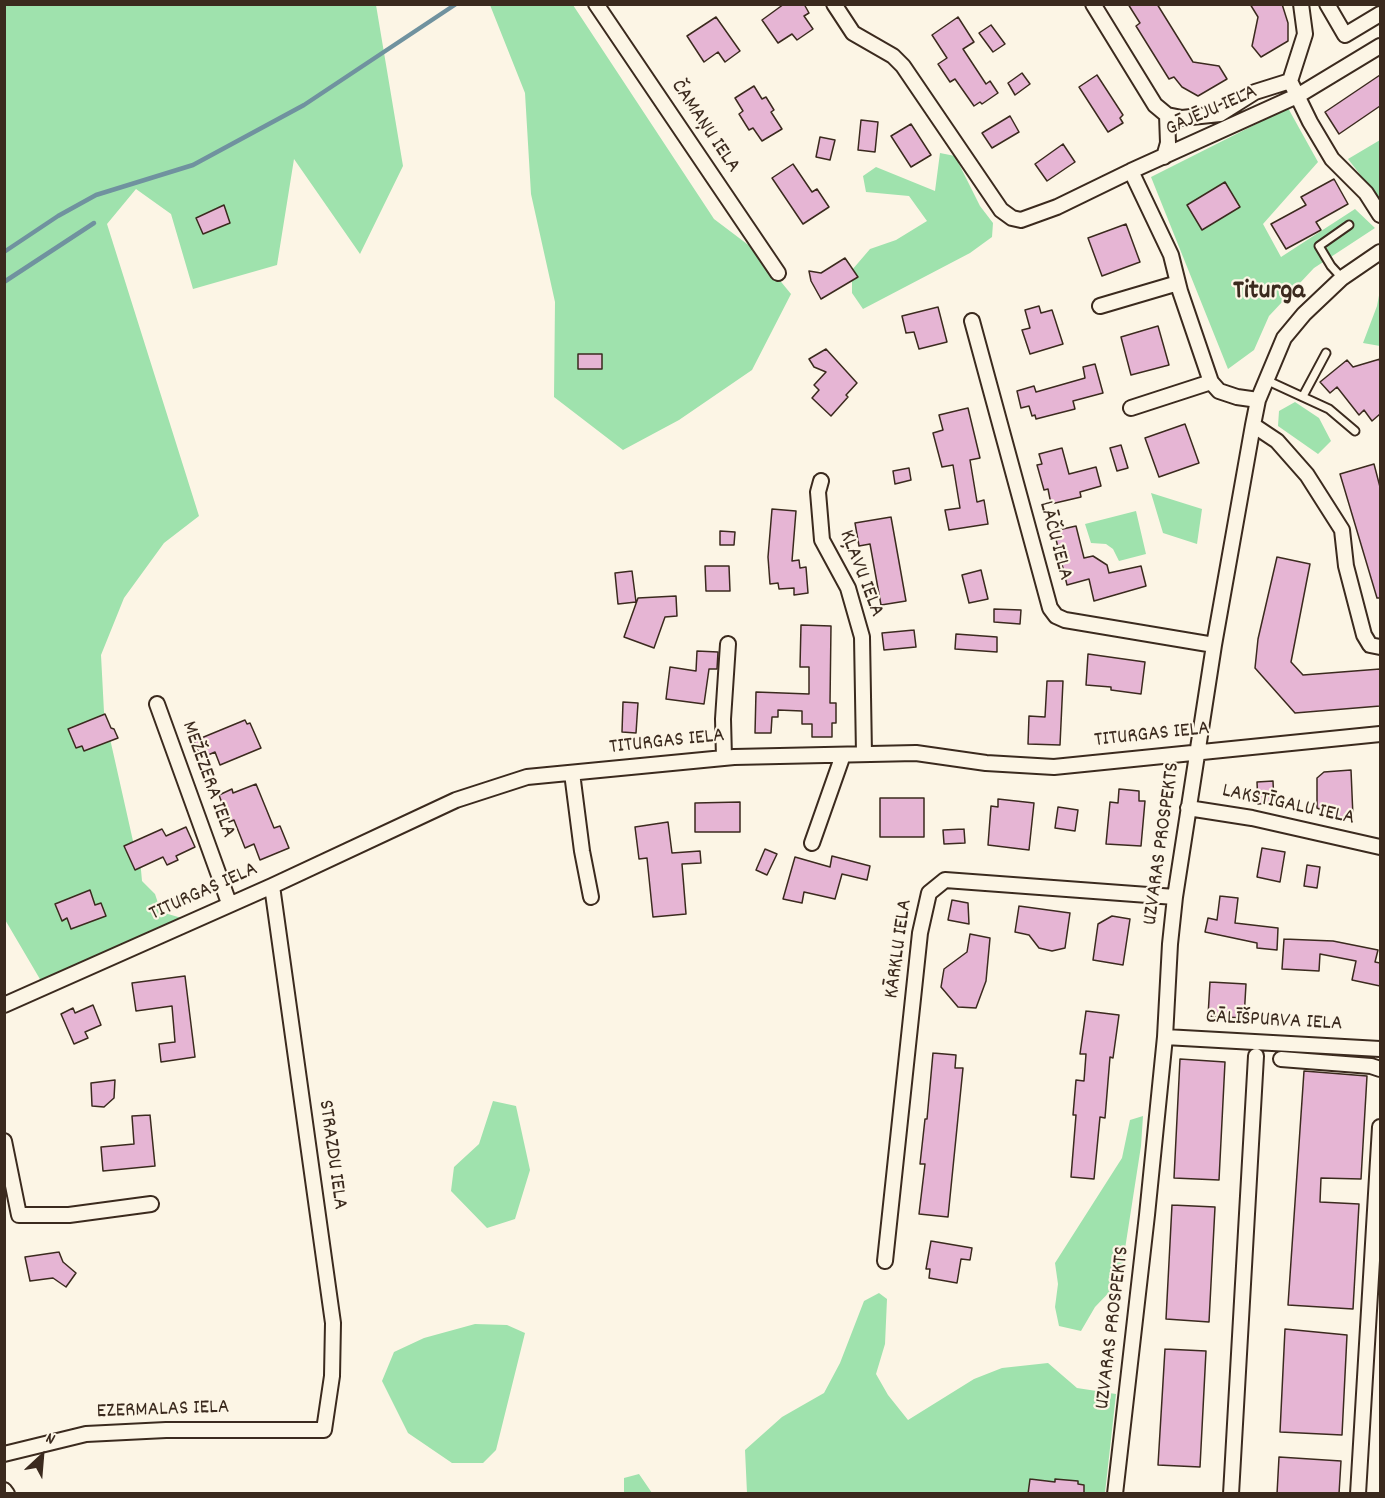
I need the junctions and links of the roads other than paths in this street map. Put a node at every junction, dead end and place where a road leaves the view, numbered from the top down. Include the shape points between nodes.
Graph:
1 (596, 4) edge
2 (834, 4) edge
3 (1093, 4) edge
4 (1301, 4) edge
5 (1328, 4) edge
6 (1380, 14) edge
7 (1380, 46) edge
8 (1290, 81) junction
9 (1299, 95) junction
10 (1167, 115) junction
11 (1164, 157) junction
12 (1131, 171) junction
13 (1380, 215) edge
14 (1348, 225) dead end
15 (1380, 252) edge
16 (778, 273) dead end
17 (1342, 278) junction
18 (1178, 283) junction
19 (1100, 306) dead end
20 (972, 321) dead end
21 (1326, 353) dead end
22 (1266, 380) junction
23 (1211, 382) junction
24 (1303, 396) junction
25 (1258, 400) junction
26 (1131, 408) dead end
27 (1253, 425) junction
28 (1355, 431) dead end
29 (821, 481) dead end
30 (728, 644) dead end
31 (1214, 645) junction
32 (1380, 647) edge
33 (157, 704) dead end
34 (1380, 734) edge
35 (1198, 752) junction
36 (864, 754) junction
37 (843, 755) junction
38 (724, 758) junction
39 (572, 773) junction
40 (1188, 808) junction
41 (812, 843) dead end
42 (1380, 847) edge
43 (272, 886) junction
44 (591, 897) dead end
45 (1175, 897) junction
46 (230, 903) junction
47 (4, 1005) edge
48 (1166, 1037) junction
49 (1380, 1049) edge
50 (1256, 1056) dead end
51 (1281, 1059) dead end
52 (1380, 1069) edge
53 (1380, 1127) edge
54 (4, 1141) edge
55 (151, 1203) dead end
56 (885, 1261) dead end
57 (324, 1430) joint
58 (4, 1454) edge
59 (4, 1490) edge
60 (7, 1494) edge
61 (1115, 1494) edge
62 (1231, 1494) edge
63 (1358, 1494) edge

1 - 16 street, ČAMAŅU IELA
2 - 12 street, GĀJĒJU IELA via 853,33 903,66 1001,210 1012,218 1021,220 1057,207
3 - 10 street via 1155,105
4 - 8 street via 1305,34
5 - 6 street via 1345,35
7 - 9 street, GĀJĒJU IELA
8 - 9 street
8 - 10 street via 1255,92 1220,114 1182,118
9 - 11 street, GĀJĒJU IELA
9 - 13 street via 1332,159 1366,193
10 - 11 street
11 - 12 street, GĀJĒJU IELA
12 - 18 street via 1171,255
14 - 17 lane via 1319,246
15 - 17 street, UZVARAS PROSPEKTS
17 - 22 street, UZVARAS PROSPEKTS via 1284,338
18 - 19 street
18 - 23 street
20 - 31 street, LĀČU IELA via 1050,608 1065,620
21 - 24 lane
22 - 24 lane
22 - 25 street, UZVARAS PROSPEKTS
23 - 25 street via 1219,391
23 - 26 street
24 - 28 lane via 1329,409
25 - 27 street, UZVARAS PROSPEKTS
27 - 31 street, UZVARAS PROSPEKTS
27 - 32 street via 1277,441 1307,475 1342,530 1346,566 1364,635 1370,645
29 - 36 street, KĻAVU IELA via 818,492 822,540 848,588 862,638
30 - 38 street
31 - 35 street, UZVARAS PROSPEKTS
33 - 46 street, MEŽEZERA IELA
34 - 35 street, TITURGAS IELA
35 - 36 street, TITURGAS IELA via 1054,767 916,753
35 - 40 street, UZVARAS PROSPEKTS
36 - 37 street, TITURGAS IELA
37 - 38 street, TITURGAS IELA
37 - 41 street
38 - 39 street, TITURGAS IELA
39 - 43 street, TITURGAS IELA via 527,777 456,800
39 - 44 street
40 - 42 street, LAKSTĪGALU IELA
40 - 45 street, UZVARAS PROSPEKTS
43 - 46 street, TITURGAS IELA
43 - 57 street, STRAZDU IELA via 333,1323 332,1376
45 - 48 street, UZVARAS PROSPEKTS
45 - 56 street, KĀRKLU IELA via 945,880 929,893 920,933
46 - 47 street, TITURGAS IELA
48 - 49 street, CĀLĪŠPURVA IELA
48 - 61 street, UZVARAS PROSPEKTS
50 - 62 street
51 - 52 street
53 - 63 street
54 - 55 street via 19,1215 69,1215
57 - 58 street, EZERMALAS IELA via 86,1434
59 - 60 street

